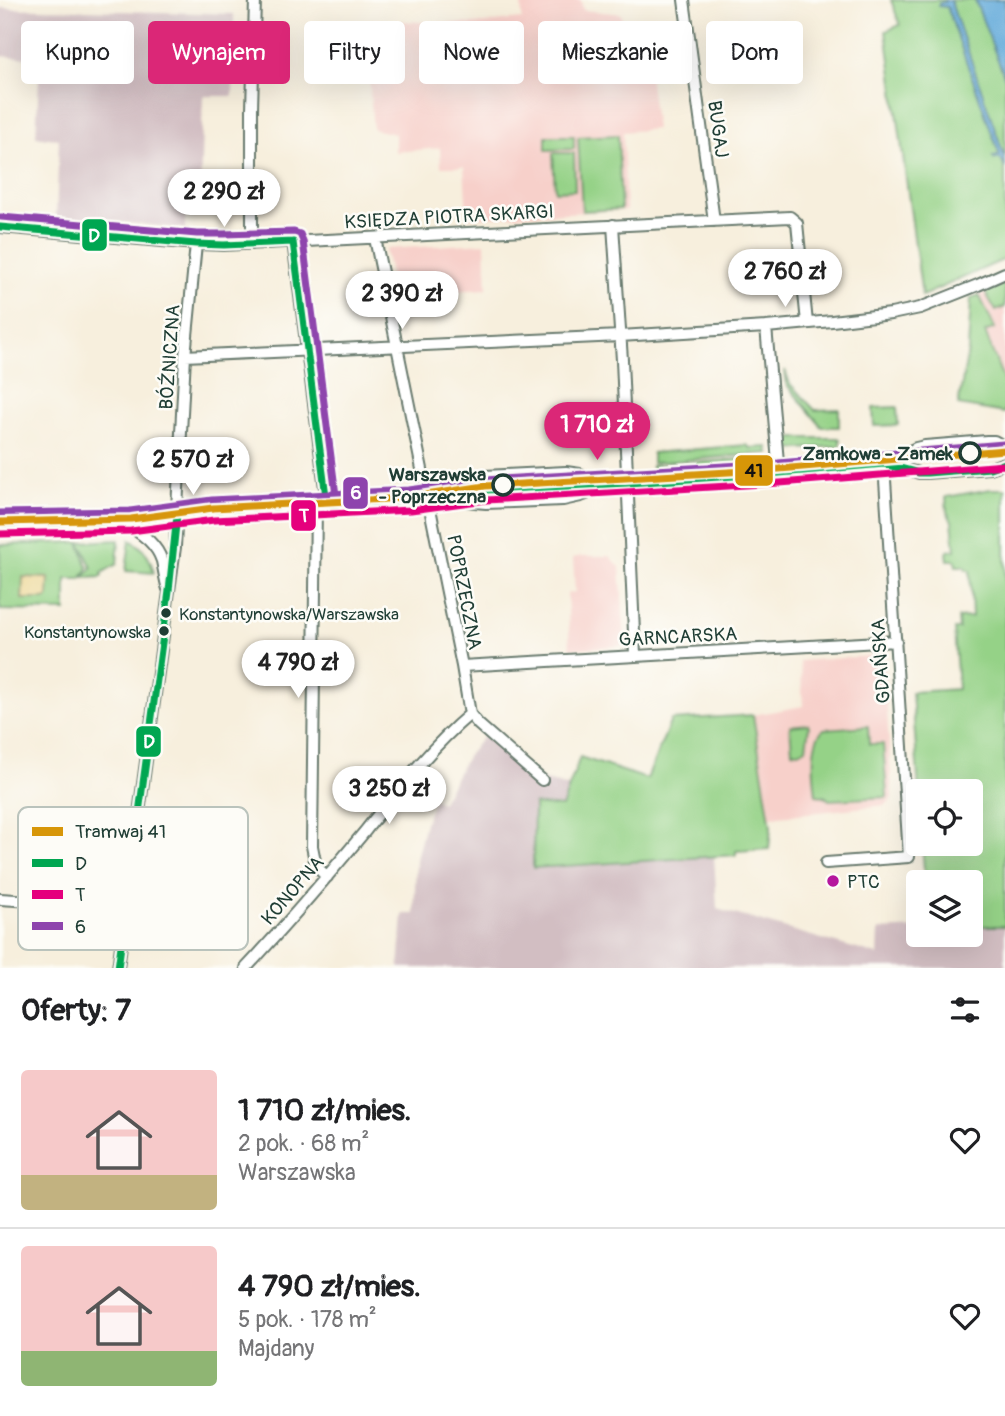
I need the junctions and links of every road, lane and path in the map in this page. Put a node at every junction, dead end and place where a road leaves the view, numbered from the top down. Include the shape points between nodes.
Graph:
1 (255, 0) edge
2 (684, 0) edge
3 (714, 221) junction
4 (613, 225) junction
5 (0, 227) edge
6 (374, 238) junction
7 (293, 242) junction
8 (196, 244) junction
9 (252, 244) junction
10 (1005, 273) edge
11 (807, 323) junction
12 (766, 327) junction
13 (620, 336) junction
14 (397, 347) junction
15 (307, 351) junction
16 (185, 356) junction
17 (1005, 447) edge
18 (1005, 463) edge
19 (884, 464) junction
20 (779, 473) junction
21 (627, 483) junction
22 (428, 499) junction
23 (322, 505) junction
24 (177, 515) junction
25 (120, 522) junction
26 (0, 524) edge
27 (169, 591) junction
28 (896, 641) junction
29 (635, 655) junction
30 (462, 666) junction
31 (470, 714) junction
32 (542, 780) dead end
33 (140, 807) edge
34 (826, 863) dead end
35 (327, 877) junction
36 (0, 899) edge
37 (18, 900) edge
38 (120, 950) edge
39 (118, 968) edge
40 (246, 968) edge

1 - 9 street
2 - 3 street, BUGAJ
3 - 4 street, KSIĘDZA PIOTRA SKARGI
3 - 11 street, KSIĘDZA PIOTRA SKARGI via 790,216 797,223
4 - 6 street, KSIĘDZA PIOTRA SKARGI
4 - 13 street
5 - 8 street, KSIĘDZA PIOTRA SKARGI
6 - 7 street, KSIĘDZA PIOTRA SKARGI
6 - 14 street, POPRZECZNA
7 - 9 street, KSIĘDZA PIOTRA SKARGI
7 - 15 street
8 - 9 street, KSIĘDZA PIOTRA SKARGI
8 - 16 street, BÓŹNICZNA
10 - 11 street via 920,308
11 - 12 street
12 - 13 street
12 - 20 street
13 - 14 street
13 - 21 street
14 - 15 street
14 - 22 street, POPRZECZNA
15 - 16 street
15 - 23 street
16 - 24 street, BÓŹNICZNA
17 - 19 street via 994,441 925,446
18 - 19 street via 927,473
19 - 20 street
19 - 28 street, GDAŃSKA
20 - 21 street
21 - 22 street via 563,500 486,503
21 - 22 street via 571,472 485,476
21 - 29 street
22 - 23 street
22 - 30 street, POPRZECZNA
23 - 24 street
23 - 35 street via 312,846 316,866
24 - 25 street
24 - 27 street
25 - 26 street
25 - 27 street via 156,549
27 - 33 street
28 - 29 street, GARNCARSKA
28 - 34 street, GDAŃSKA via 909,856
29 - 30 street, GARNCARSKA
30 - 31 street
31 - 32 street
31 - 35 street, KONOPNA via 440,741
35 - 40 street, KONOPNA
36 - 37 street
38 - 39 street

